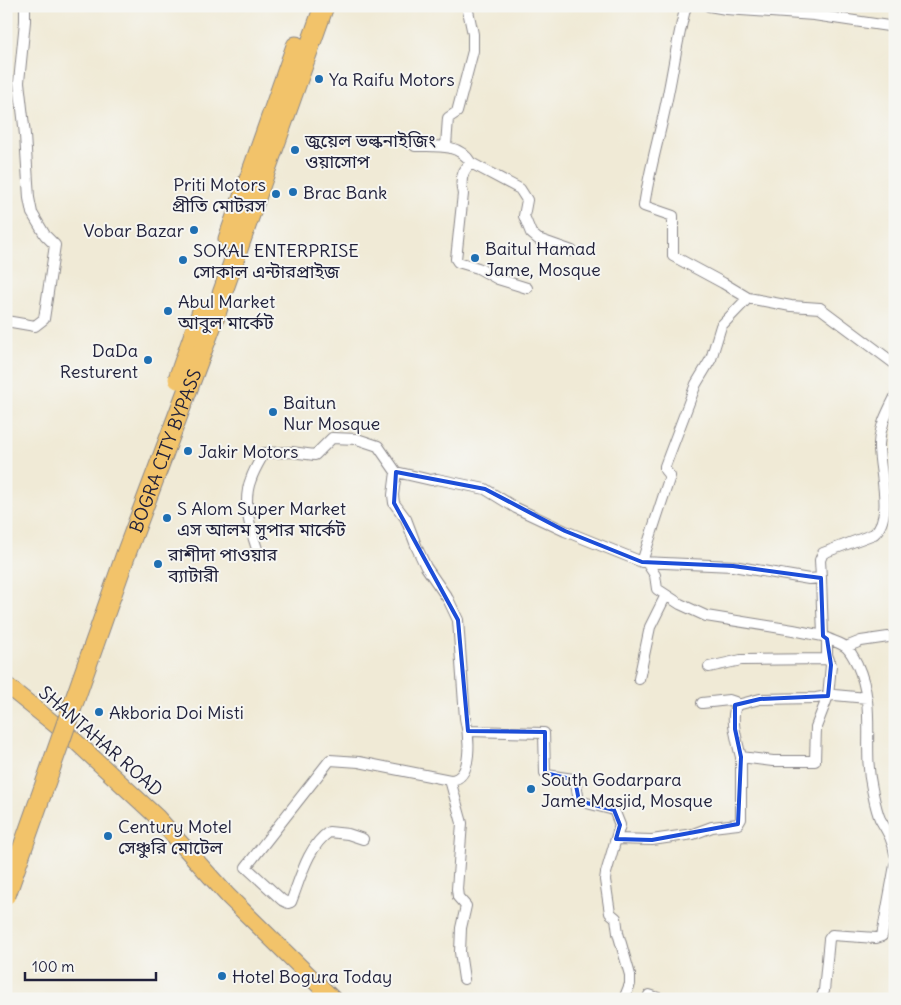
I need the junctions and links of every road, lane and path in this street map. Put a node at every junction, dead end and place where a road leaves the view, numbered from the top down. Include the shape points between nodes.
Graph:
1 (25, 6) edge
2 (310, 6) edge
3 (324, 6) edge
4 (467, 6) edge
5 (686, 6) edge
6 (709, 6) edge
7 (799, 10) edge
8 (895, 27) edge
9 (292, 57) junction
10 (267, 86) dead end
11 (415, 146) dead end
12 (446, 146) junction
13 (471, 163) junction
14 (572, 251) dead end
15 (527, 288) dead end
16 (748, 298) junction
17 (209, 313) junction
18 (6, 321) edge
19 (895, 364) edge
20 (895, 397) edge
21 (396, 472) junction
22 (257, 550) dead end
23 (645, 562) junction
24 (821, 578) junction
25 (666, 595) junction
26 (895, 636) edge
27 (825, 638) junction
28 (846, 647) junction
29 (828, 659) junction
30 (709, 667) dead end
31 (639, 679) dead end
32 (6, 685) edge
33 (828, 696) junction
34 (867, 698) junction
35 (702, 702) dead end
36 (736, 705) junction
37 (468, 731) junction
38 (741, 757) junction
39 (450, 780) junction
40 (891, 830) edge
41 (616, 839) junction
42 (363, 840) dead end
43 (895, 854) edge
44 (6, 858) edge
45 (895, 865) edge
46 (6, 895) edge
47 (891, 905) edge
48 (464, 978) dead end
49 (333, 999) edge
50 (624, 999) edge
51 (648, 999) edge
52 (661, 999) edge
53 (821, 999) edge

1 - 18 street via 19,82 29,198 32,213 55,245 44,319 36,326
2 - 9 highway, BOGRA CITY BYPASS
3 - 17 highway, BOGRA CITY BYPASS via 222,294
4 - 12 street via 473,51 457,112 448,118
5 - 16 street via 644,206 673,216 673,256
6 - 7 street
7 - 8 street
9 - 10 highway
9 - 17 highway, BOGRA CITY BYPASS
11 - 12 street
12 - 13 street via 467,156
13 - 14 street via 520,189 527,200 524,216 531,233 538,239
13 - 15 street via 463,171 456,259 498,279
16 - 19 street via 820,308
16 - 23 street via 721,326 711,359 696,384 665,466 670,476
17 - 44 highway, BOGRA CITY BYPASS, bridge via 78,650
17 - 46 highway, BOGRA CITY BYPASS, bridge
20 - 24 street via 881,426 879,445 885,508 879,530 823,552
21 - 22 street via 378,446 357,439 332,438 315,455 264,453 250,480 248,501 249,525
21 - 23 street via 485,489 564,531
21 - 37 street via 394,503 406,519 416,548 458,620
23 - 24 street via 733,566 809,579
23 - 25 street via 654,575 657,588
24 - 27 street
25 - 27 street via 706,616
25 - 31 street via 650,627
26 - 28 street via 861,641
27 - 28 street
27 - 29 street
28 - 34 street via 860,672
29 - 30 street via 741,660
29 - 33 street via 831,665
32 - 49 main road, SHANTAHAR ROAD via 73,739 157,817 228,896
33 - 34 street
33 - 36 street via 760,699
33 - 38 street via 816,727 815,761
34 - 40 street via 871,788 880,817
35 - 36 street via 729,700
36 - 38 street via 735,729
37 - 39 street via 467,768 457,780
37 - 41 street via 544,733 545,773 573,780 579,801 614,810 620,825
38 - 41 street via 741,819 738,824 652,840
39 - 42 street via 358,762 330,760 246,868 288,903 311,852 322,836 329,832
39 - 48 street via 462,823 457,889 458,897 466,906 460,952
40 - 43 street
41 - 50 street via 605,880 610,913 616,918 630,975
45 - 47 street
47 - 53 street via 882,936 832,935 829,938
51 - 52 street via 649,995

